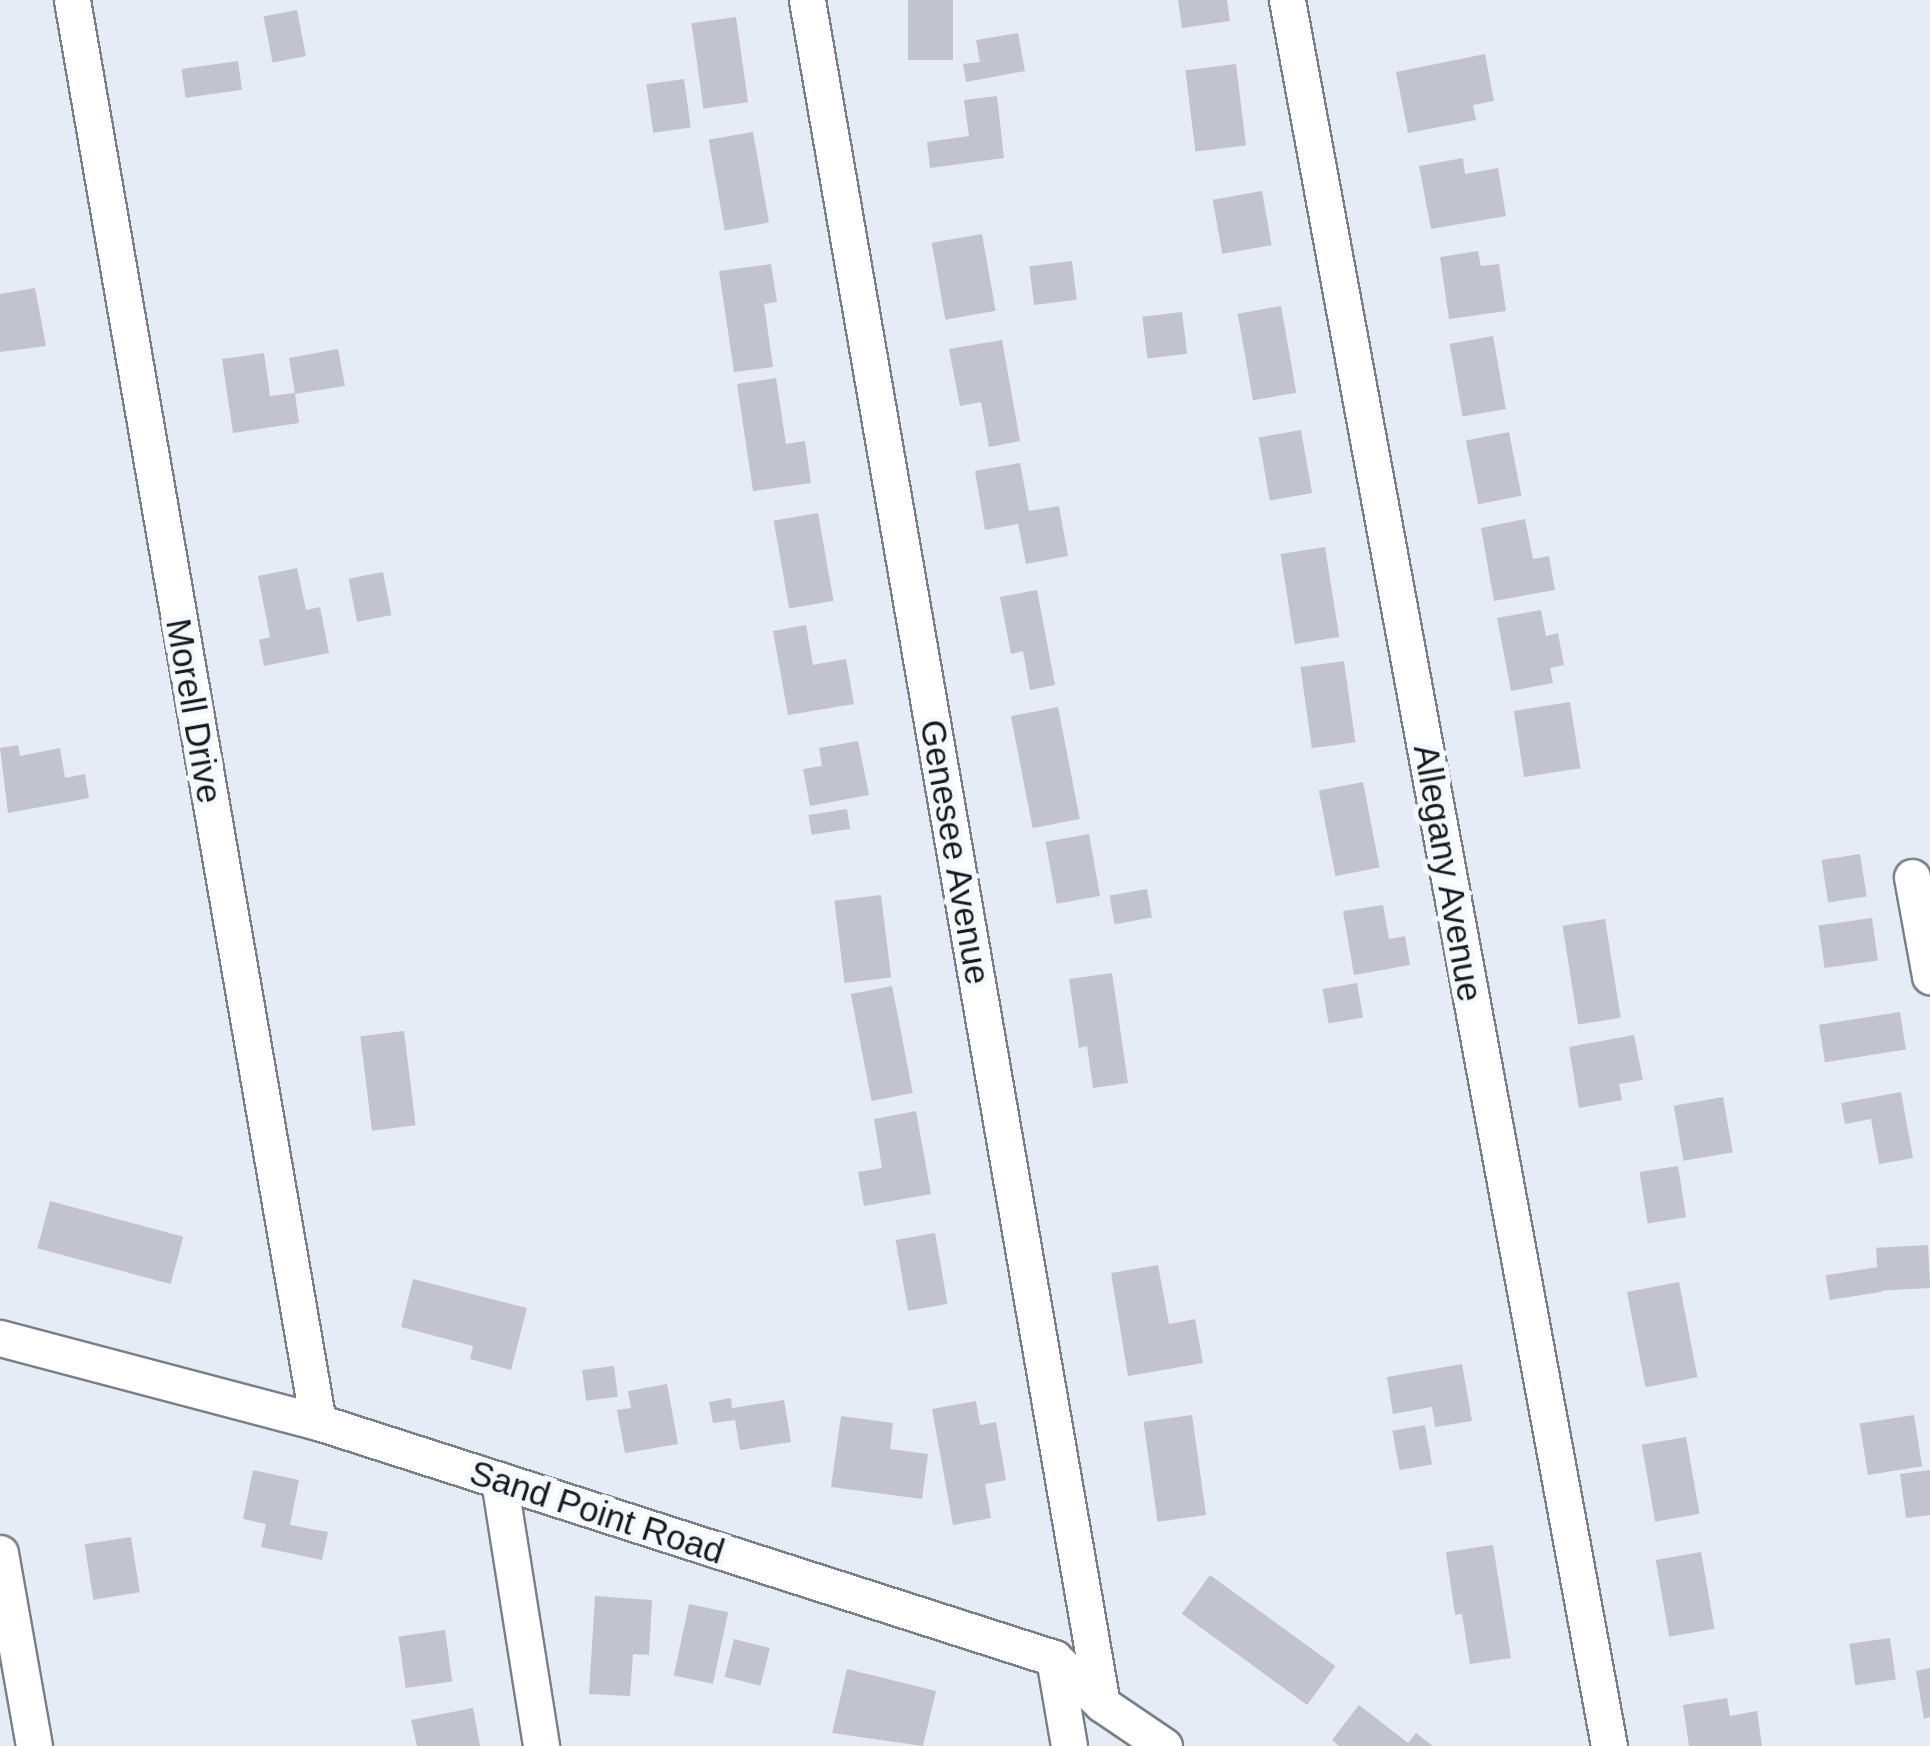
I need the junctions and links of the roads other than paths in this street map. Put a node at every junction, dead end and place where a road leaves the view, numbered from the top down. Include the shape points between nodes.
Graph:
1 (72, 0) edge
2 (807, 0) edge
3 (1287, 0) edge
4 (1912, 877) dead end
5 (1930, 976) edge
6 (0, 1338) edge
7 (318, 1422) junction
8 (499, 1480) junction
9 (0, 1552) edge
10 (1054, 1658) junction
11 (1102, 1704) junction
12 (34, 1746) edge
13 (541, 1746) edge
14 (1070, 1746) edge
15 (1164, 1746) edge
16 (1609, 1746) edge

1 - 7 street, Morell Drive
2 - 11 street, Genesee Avenue
3 - 16 street, Allegany Avenue
4 - 5 street
6 - 7 street, Sand Point Road
7 - 8 street, Sand Point Road
8 - 10 street, Sand Point Road
8 - 13 street
9 - 12 street
10 - 11 street, Sand Point Road
10 - 14 street
11 - 15 street, Sand Point Road

